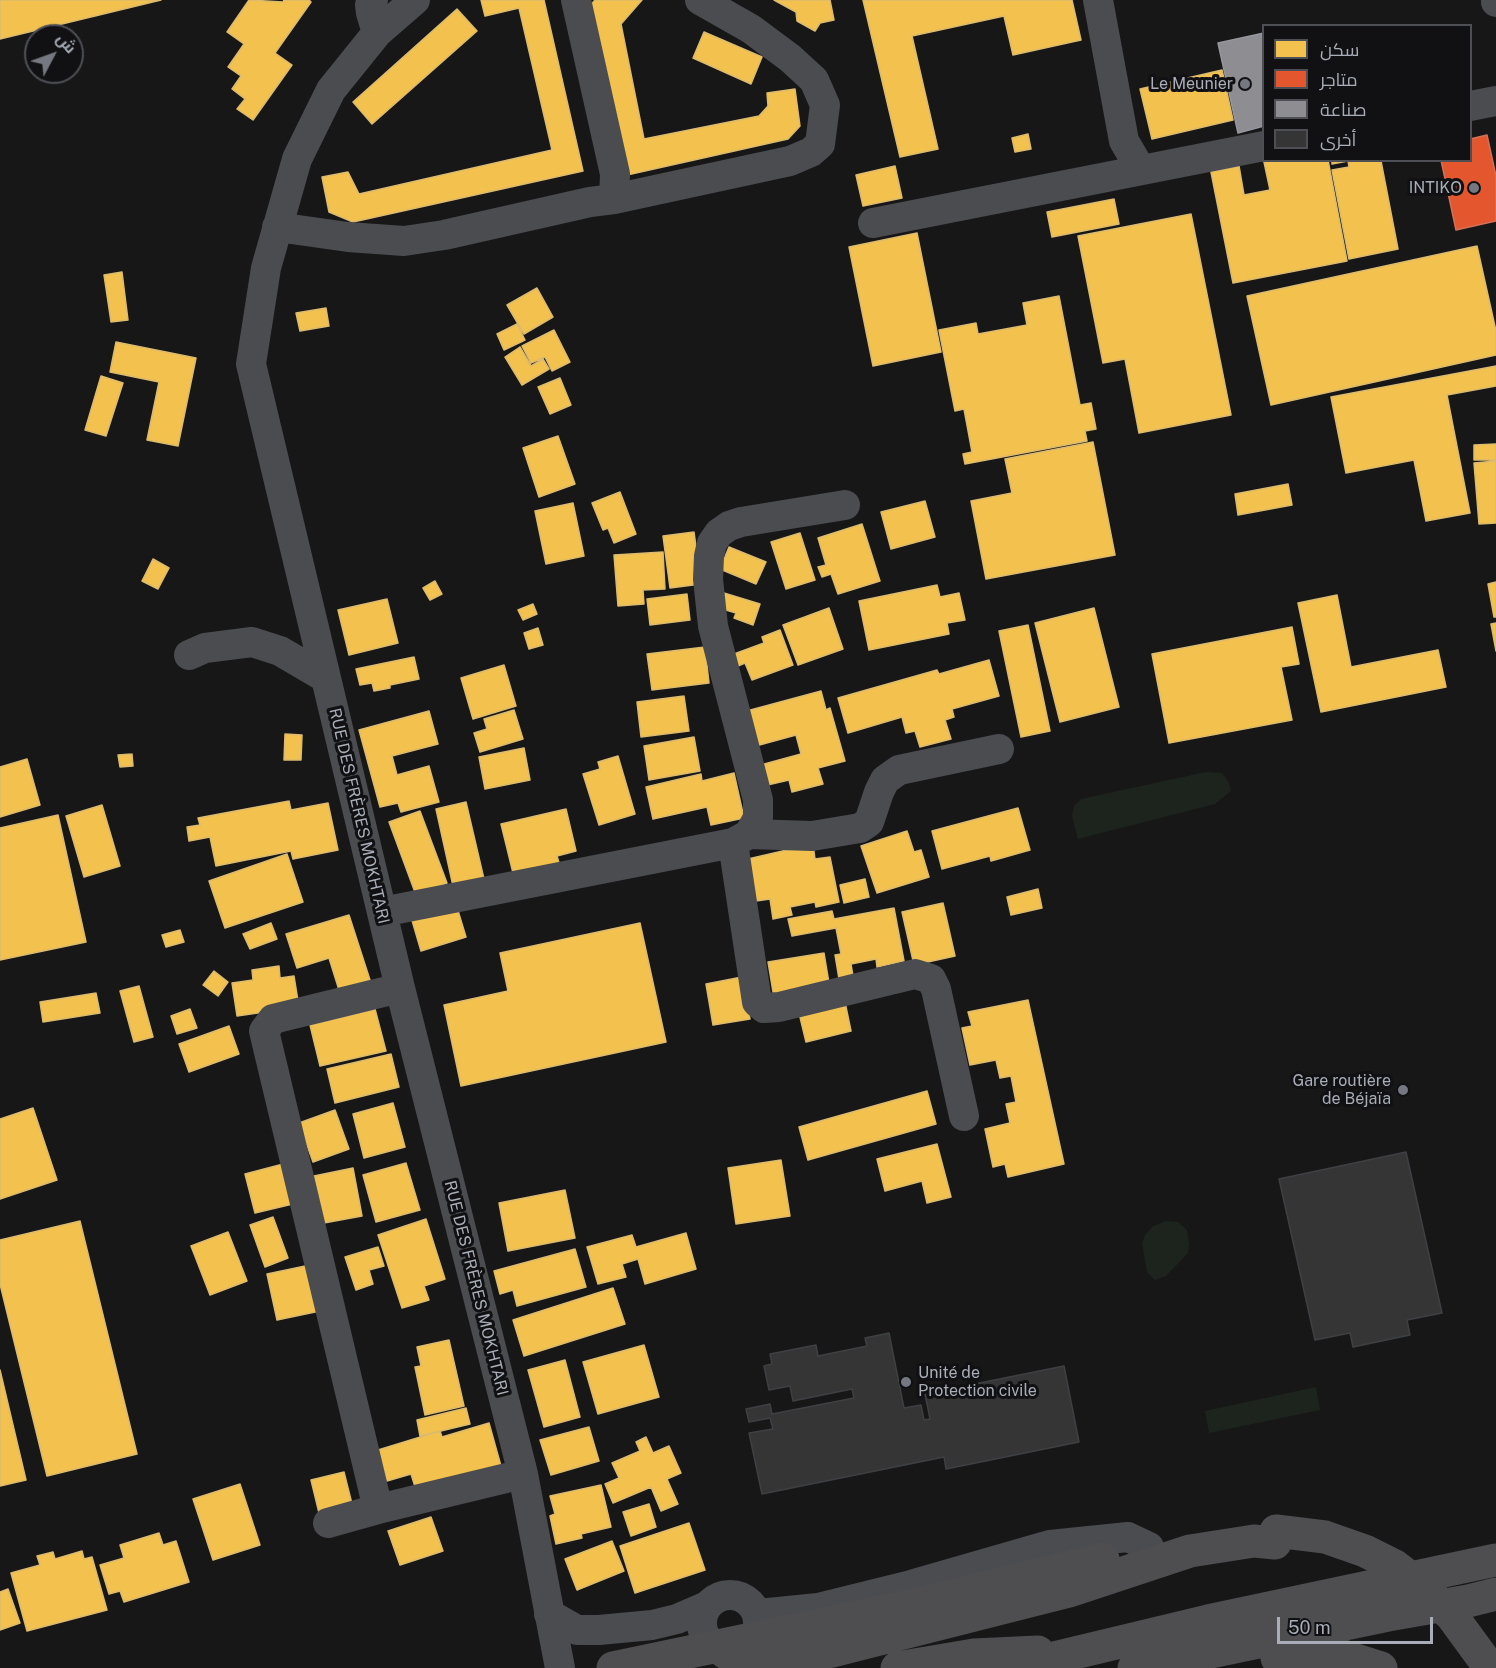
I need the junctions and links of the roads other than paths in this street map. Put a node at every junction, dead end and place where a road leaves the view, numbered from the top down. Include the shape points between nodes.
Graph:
1 (373, 0) edge
2 (416, 0) edge
3 (576, 0) edge
4 (700, 0) edge
5 (1098, 0) edge
6 (377, 33) junction
7 (1496, 101) edge
8 (1472, 106) edge
9 (1262, 146) edge
10 (1141, 170) junction
11 (614, 199) junction
12 (873, 223) dead end
13 (277, 227) junction
14 (845, 505) dead end
15 (189, 656) dead end
16 (326, 678) junction
17 (999, 749) dead end
18 (741, 839) junction
19 (382, 912) junction
20 (400, 988) junction
21 (964, 1116) dead end
22 (523, 1474) junction
23 (378, 1509) junction
24 (328, 1523) dead end
25 (1149, 1547) junction
26 (1496, 1560) edge
27 (1496, 1594) edge
28 (707, 1606) junction
29 (549, 1614) junction
30 (758, 1614) junction
31 (718, 1648) junction
32 (1085, 1650) junction
33 (558, 1661) edge
34 (613, 1668) edge
35 (897, 1668) edge
36 (1012, 1668) edge
37 (1134, 1668) edge
38 (1240, 1668) edge
39 (1381, 1668) edge
40 (1475, 1668) edge
41 (1490, 1668) edge

1 - 6 street via 370,5
2 - 6 street, RUE DES FRÈRES MOKHTARI
3 - 11 street via 615,174
4 - 11 street via 751,29 814,80 825,105 820,144 789,161
5 - 10 street via 1124,141
6 - 13 street, RUE DES FRÈRES MOKHTARI via 331,90 297,159
7 - 8 street
9 - 10 street
10 - 12 street
11 - 13 street via 404,241
13 - 16 street, RUE DES FRÈRES MOKHTARI via 266,268 251,364
14 - 18 street via 741,522 719,533 712,543 708,579 714,626 758,800 758,818
15 - 16 street via 205,648 252,642 280,651
16 - 19 street, RUE DES FRÈRES MOKHTARI
17 - 18 street via 899,770 885,780 869,822 860,828 812,836
18 - 19 street
18 - 21 street via 757,1002 764,1008 779,1007 915,974 931,979
19 - 20 street, RUE DES FRÈRES MOKHTARI
20 - 22 street, RUE DES FRÈRES MOKHTARI
20 - 23 street via 273,1019 264,1031
22 - 23 street
22 - 29 street, RUE DES FRÈRES MOKHTARI
23 - 24 street
25 - 30 street via 1128,1537 1050,1545 818,1608
25 - 34 highway, bridge via 838,1622
25 - 41 highway, bridge via 1254,1529 1325,1537 1365,1551 1425,1588 1452,1616
26 - 32 highway
27 - 37 highway
28 - 29 street via 652,1625 599,1630 577,1630
28 - 30 street via 722,1595 739,1595
28 - 31 street via 702,1622 707,1639
29 - 33 street, RUE DES FRÈRES MOKHTARI
30 - 31 street via 758,1632 747,1646 739,1650
31 - 33 street via 650,1637 603,1643
31 - 40 highway via 743,1665 777,1665 1069,1591 1190,1551 1254,1541 1322,1550 1388,1577 1443,1624
32 - 35 highway via 974,1655
32 - 36 highway
38 - 39 highway via 1290,1655 1317,1653 1340,1655

